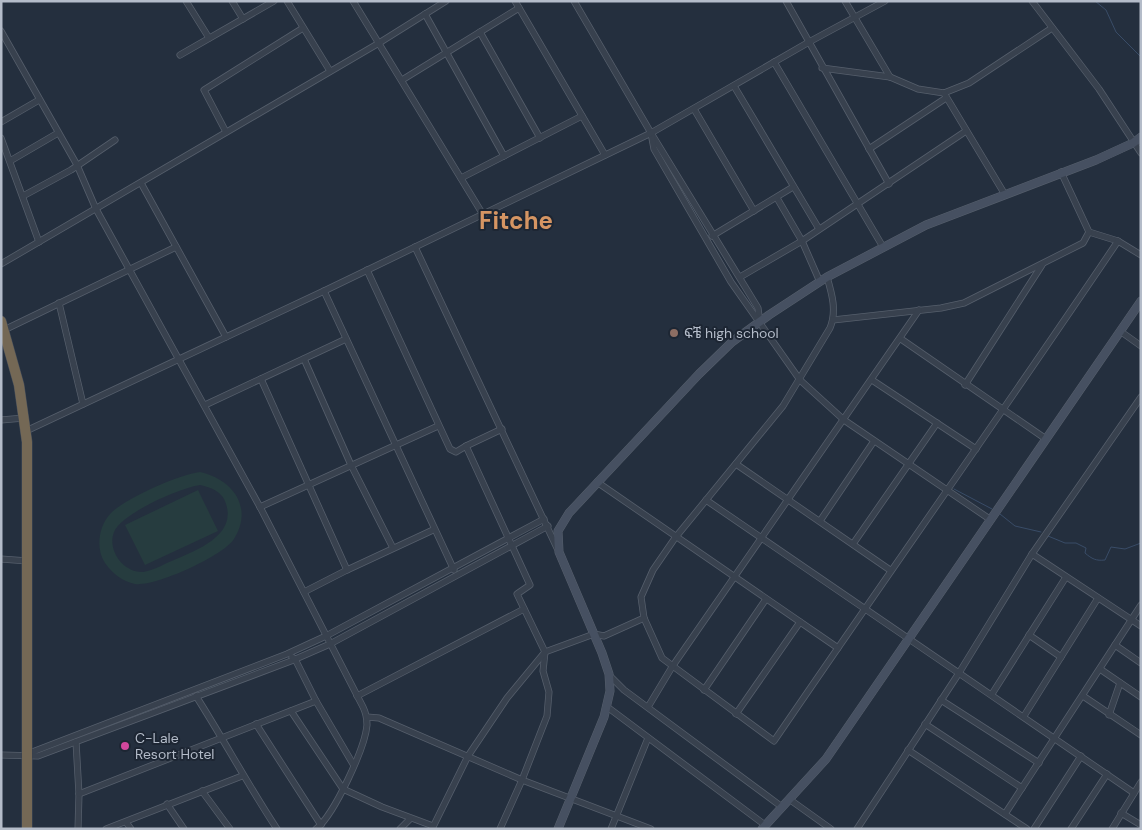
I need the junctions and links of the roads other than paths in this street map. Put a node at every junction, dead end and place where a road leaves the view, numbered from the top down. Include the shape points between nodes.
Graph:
1 (186, 1) edge
2 (232, 1) edge
3 (274, 1) edge
4 (287, 1) edge
5 (353, 1) edge
6 (446, 1) edge
7 (515, 1) edge
8 (574, 1) edge
9 (786, 1) edge
10 (845, 1) edge
11 (885, 1) edge
12 (1032, 1) edge
13 (519, 8) junction
14 (424, 14) junction
15 (854, 18) junction
16 (243, 19) junction
17 (304, 28) junction
18 (1052, 28) junction
19 (1, 31) edge
20 (480, 32) junction
21 (209, 38) junction
22 (809, 42) junction
23 (379, 43) junction
24 (446, 53) junction
25 (180, 55) dead end
26 (774, 62) junction
27 (822, 68) junction
28 (330, 71) junction
29 (890, 77) junction
30 (402, 80) junction
31 (734, 86) junction
32 (945, 96) junction
33 (39, 100) junction
34 (694, 109) junction
35 (582, 116) junction
36 (1, 122) edge
37 (966, 131) junction
38 (226, 132) junction
39 (58, 133) junction
40 (651, 134) junction
41 (1141, 136) edge
42 (1, 138) edge
43 (540, 138) junction
44 (114, 140) dead end
45 (1133, 143) junction
46 (869, 149) junction
47 (1141, 152) edge
48 (605, 155) junction
49 (504, 156) junction
50 (10, 161) junction
51 (77, 165) junction
52 (1061, 172) junction
53 (461, 178) junction
54 (141, 183) junction
55 (889, 184) junction
56 (793, 187) junction
57 (1004, 193) junction
58 (23, 196) junction
59 (776, 198) junction
60 (858, 204) junction
61 (96, 209) junction
62 (754, 211) junction
63 (482, 213) junction
64 (819, 229) junction
65 (1090, 232) junction
66 (713, 236) junction
67 (705, 240) junction
68 (1118, 240) junction
69 (802, 241) junction
70 (39, 242) junction
71 (883, 246) junction
72 (415, 247) junction
73 (176, 248) junction
74 (1141, 255) edge
75 (1, 264) edge
76 (1042, 264) junction
77 (129, 268) junction
78 (367, 270) junction
79 (740, 276) junction
80 (824, 280) junction
81 (324, 291) junction
82 (1141, 301) edge
83 (59, 303) junction
84 (919, 310) junction
85 (834, 320) junction
86 (760, 323) junction
87 (3, 326) edge
88 (1120, 332) junction
89 (226, 337) junction
90 (346, 340) junction
91 (901, 340) junction
92 (1141, 346) edge
93 (180, 359) junction
94 (304, 359) junction
95 (261, 379) junction
96 (800, 380) junction
97 (872, 380) junction
98 (965, 385) junction
99 (1141, 397) edge
100 (83, 404) junction
101 (205, 405) junction
102 (1003, 411) junction
103 (24, 418) junction
104 (1, 420) edge
105 (844, 420) junction
106 (937, 423) junction
107 (438, 426) junction
108 (502, 429) junction
109 (26, 430) junction
110 (1046, 440) junction
111 (874, 442) junction
112 (395, 446) junction
113 (466, 446) junction
114 (976, 449) junction
115 (736, 464) junction
116 (351, 465) junction
117 (908, 465) junction
118 (597, 482) junction
119 (309, 484) junction
120 (946, 491) junction
121 (788, 499) junction
122 (706, 500) junction
123 (260, 507) junction
124 (544, 519) junction
125 (991, 520) junction
126 (820, 521) junction
127 (548, 526) junction
128 (433, 530) junction
129 (508, 538) junction
130 (675, 538) junction
131 (762, 540) junction
132 (853, 544) junction
133 (511, 546) junction
134 (393, 548) junction
135 (559, 552) junction
136 (1032, 554) junction
137 (1, 559) edge
138 (28, 561) junction
139 (452, 568) junction
140 (347, 570) junction
141 (890, 570) junction
142 (456, 575) junction
143 (1066, 577) junction
144 (734, 578) junction
145 (304, 592) junction
146 (1098, 598) junction
147 (766, 599) junction
148 (1141, 605) edge
149 (864, 608) junction
150 (524, 609) junction
151 (644, 618) junction
152 (1130, 619) junction
153 (800, 622) junction
154 (1141, 626) edge
155 (594, 634) junction
156 (1030, 635) junction
157 (326, 636) junction
158 (910, 638) junction
159 (330, 644) junction
160 (1115, 645) junction
161 (838, 648) junction
162 (545, 652) junction
163 (287, 654) junction
164 (1061, 657) junction
165 (295, 659) junction
166 (1141, 663) edge
167 (672, 667) junction
168 (1100, 669) junction
169 (959, 673) junction
170 (609, 674) junction
171 (1120, 683) junction
172 (704, 690) junction
173 (992, 694) junction
174 (196, 696) junction
175 (357, 696) junction
176 (1083, 696) junction
177 (1141, 697) edge
178 (316, 700) junction
179 (941, 700) junction
180 (606, 706) junction
181 (648, 707) junction
182 (292, 711) junction
183 (736, 714) junction
184 (1109, 714) junction
185 (367, 716) junction
186 (1024, 716) junction
187 (256, 724) junction
188 (925, 724) junction
189 (1141, 735) edge
190 (222, 738) junction
191 (648, 738) junction
192 (1056, 738) junction
193 (76, 742) junction
194 (908, 750) junction
195 (1, 754) edge
196 (27, 754) junction
197 (468, 756) junction
198 (1081, 756) junction
199 (1039, 763) junction
200 (353, 764) junction
201 (1107, 774) junction
202 (242, 776) junction
203 (522, 780) junction
204 (1141, 782) edge
205 (343, 788) junction
206 (1022, 788) junction
207 (202, 791) junction
208 (1134, 793) junction
209 (79, 794) junction
210 (570, 798) junction
211 (789, 799) junction
212 (167, 804) junction
213 (782, 807) junction
214 (1121, 813) junction
215 (1005, 814) junction
216 (617, 815) junction
217 (410, 819) junction
218 (126, 822) junction
219 (1141, 826) edge
220 (318, 827) edge
221 (764, 827) edge
222 (433, 828) edge
223 (27, 829) edge
224 (78, 829) edge
225 (106, 829) edge
226 (126, 829) edge
227 (131, 829) edge
228 (184, 829) edge
229 (230, 829) edge
230 (276, 829) edge
231 (400, 829) edge
232 (500, 829) edge
233 (558, 829) edge
234 (611, 829) edge
235 (651, 829) edge
236 (832, 829) edge
237 (857, 829) edge
238 (1027, 829) edge
239 (1034, 829) edge
240 (1070, 829) edge
241 (1112, 829) edge

1 - 21 street
2 - 16 street
3 - 16 street
4 - 17 street
5 - 23 street
6 - 14 street
7 - 13 street
8 - 40 street
9 - 22 street
10 - 15 street
11 - 15 street
12 - 18 street
13 - 20 street
13 - 35 street
14 - 23 street
14 - 24 street
15 - 22 street
15 - 29 street
16 - 21 street
17 - 28 street
17 - 38 street via 204,90
18 - 32 street
18 - 45 street via 1099,89
19 - 33 street
20 - 24 street
20 - 43 street
21 - 25 street
22 - 26 street
22 - 27 street
23 - 28 street
23 - 30 street
24 - 30 street
24 - 49 street
26 - 31 street
26 - 60 street
27 - 29 street
27 - 46 street
28 - 38 street
29 - 32 street
30 - 53 street
31 - 34 street
31 - 56 street
32 - 37 street
32 - 46 street
33 - 36 street
33 - 39 street
34 - 40 street
34 - 62 street
35 - 43 street
35 - 48 street
37 - 55 street
37 - 57 street
38 - 54 street
39 - 50 street
39 - 51 street
40 - 48 street
40 - 66 street
40 - 67 street via 654,149
41 - 45 street
42 - 50 street
43 - 49 street
44 - 51 street
45 - 47 street
45 - 52 street
46 - 55 street
48 - 63 street
49 - 53 street
50 - 58 street
51 - 58 street
51 - 61 street
52 - 57 street
52 - 65 street
53 - 63 street
54 - 61 street
54 - 73 street
55 - 60 street
56 - 59 street
56 - 64 street
57 - 71 street
58 - 70 street
59 - 62 street
59 - 69 street
60 - 64 street
60 - 71 street
61 - 70 street
61 - 77 street
62 - 66 street
63 - 72 street
64 - 69 street
65 - 68 street
65 - 76 street via 1083,243
66 - 67 street
66 - 79 street
67 - 86 street
68 - 74 street
68 - 102 street
69 - 79 street
69 - 80 street
70 - 75 street
71 - 80 street
72 - 78 street
72 - 108 street
73 - 77 street
73 - 89 street
76 - 84 street via 964,303
76 - 98 street
77 - 83 street
77 - 93 street
78 - 81 street
78 - 107 street
79 - 86 street via 758,308
80 - 85 street via 833,297
80 - 86 street
81 - 89 street
81 - 90 street
82 - 88 street
83 - 87 street
83 - 100 street
84 - 85 street
84 - 91 street
85 - 96 street
86 - 96 street
86 - 118 street via 732,342 699,374
87 - 103 highway
88 - 92 street
88 - 110 street
89 - 93 street
90 - 94 street
90 - 112 street
91 - 97 street
91 - 98 street
93 - 100 street
93 - 101 street
94 - 95 street
94 - 116 street
95 - 101 street
95 - 119 street
96 - 105 street
96 - 115 street
97 - 105 street
97 - 106 street
98 - 102 street
99 - 136 street
100 - 109 street
101 - 123 street
102 - 110 street
102 - 114 street
103 - 104 street
103 - 109 highway
105 - 111 street
105 - 121 street
106 - 114 street
106 - 117 street
107 - 112 street
107 - 113 street via 450,448 456,452
108 - 113 street
108 - 124 street
109 - 138 highway
110 - 125 street
111 - 117 street
111 - 126 street
112 - 116 street
112 - 128 street
113 - 129 street
114 - 120 street
115 - 121 street
115 - 122 street
116 - 119 street
116 - 134 street
117 - 120 street
117 - 132 street
118 - 130 street
118 - 135 street via 569,513 558,531
119 - 123 street
119 - 140 street
120 - 125 street
120 - 141 street
121 - 126 street
121 - 131 street
122 - 130 street
122 - 131 street
123 - 145 street
124 - 127 street
124 - 129 street
125 - 158 street
126 - 132 street
127 - 133 street
127 - 135 street
128 - 134 street
128 - 139 street
129 - 133 street
129 - 139 street
130 - 144 street
130 - 151 street via 653,570 641,597
131 - 144 street
131 - 149 street
132 - 141 street
133 - 142 street
133 - 150 street via 530,585 517,594
134 - 140 street
135 - 155 street
136 - 143 street
136 - 169 street
137 - 138 street
138 - 196 highway
139 - 142 street
139 - 157 street
140 - 145 street
141 - 149 street
142 - 159 street
143 - 146 street
143 - 156 street
144 - 147 street
144 - 167 street
145 - 157 street
146 - 152 street
146 - 164 street
147 - 153 street
147 - 172 street
148 - 152 street
149 - 158 street
149 - 161 street
150 - 162 street
150 - 175 street
151 - 155 street via 604,636
151 - 167 street via 662,658
152 - 154 street
152 - 160 street
153 - 161 street
153 - 183 street
155 - 162 street
155 - 170 street
156 - 164 street
156 - 173 street
157 - 159 street
157 - 163 street
158 - 169 street
158 - 211 street via 826,759
159 - 165 street
159 - 175 street
160 - 166 street
160 - 168 street
161 - 183 street via 774,741
162 - 197 street via 507,698
162 - 203 street via 543,671 549,692 547,716
163 - 165 street
163 - 196 street
164 - 186 street
165 - 174 street
165 - 178 street
167 - 172 street
167 - 181 street
168 - 171 street
168 - 176 street
169 - 173 street
169 - 179 street
170 - 180 street
170 - 181 street via 624,690
171 - 177 street
171 - 184 street
172 - 183 street
173 - 186 street
174 - 190 street
174 - 193 street
175 - 185 street
176 - 184 street
176 - 192 street
178 - 182 street
178 - 200 street
179 - 188 street
179 - 199 street
180 - 191 street
180 - 210 street
181 - 213 street
182 - 187 street
182 - 205 street
184 - 189 street
185 - 197 street
185 - 200 street
186 - 192 street
187 - 190 street
187 - 220 street
188 - 194 street
188 - 206 street
190 - 202 street
190 - 209 street
191 - 216 street
191 - 221 street
192 - 198 street
192 - 199 street
193 - 196 street via 38,756
193 - 209 street
194 - 215 street
194 - 237 street
195 - 196 street
196 - 223 highway
197 - 203 street
197 - 222 street
198 - 201 street
198 - 239 street
199 - 206 street
200 - 205 street
201 - 208 street
201 - 240 street
202 - 207 street
202 - 230 street
203 - 210 street
203 - 232 street
204 - 208 street
205 - 217 street
205 - 220 street via 335,807
206 - 215 street
207 - 212 street
207 - 229 street
208 - 214 street
209 - 224 street
210 - 216 street
210 - 233 street
211 - 213 street
211 - 236 street
212 - 218 street
212 - 228 street
213 - 221 street
214 - 219 street
214 - 241 street
215 - 238 street
216 - 234 street
216 - 235 street
217 - 222 street
217 - 231 street
218 - 225 street
218 - 226 street
218 - 227 street

